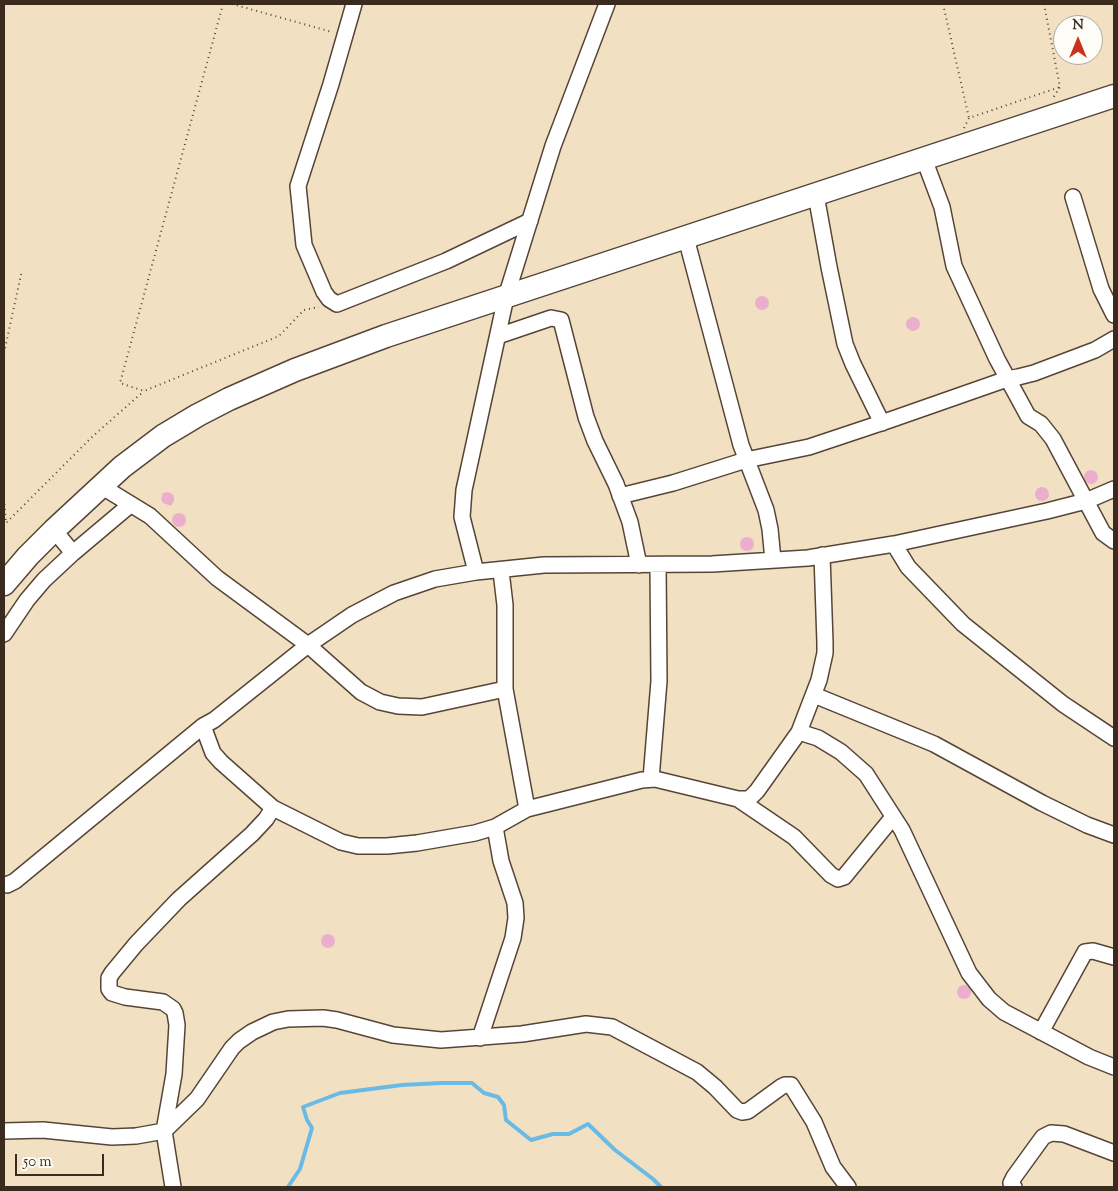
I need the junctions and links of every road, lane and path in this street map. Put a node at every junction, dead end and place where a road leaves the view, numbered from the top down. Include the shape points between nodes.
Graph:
1 (223, 4) edge
2 (232, 4) edge
3 (354, 4) edge
4 (607, 4) edge
5 (943, 4) edge
6 (1044, 4) edge
7 (344, 36) junction
8 (1060, 87) junction
9 (1114, 96) edge
10 (969, 118) junction
11 (1038, 121) junction
12 (953, 150) junction
13 (924, 159) junction
14 (816, 195) junction
15 (1073, 198) dead end
16 (530, 220) junction
17 (686, 238) junction
18 (22, 270) dead end
19 (506, 297) junction
20 (337, 304) junction
21 (1114, 315) edge
22 (498, 336) junction
23 (1114, 338) edge
24 (4, 353) edge
25 (1007, 379) junction
26 (144, 391) junction
27 (882, 423) junction
28 (746, 460) junction
29 (101, 486) junction
30 (1114, 489) edge
31 (620, 496) junction
32 (4, 499) edge
33 (1086, 501) junction
34 (130, 504) junction
35 (54, 530) junction
36 (1114, 541) edge
37 (894, 544) junction
38 (73, 553) junction
39 (822, 555) junction
40 (772, 560) junction
41 (658, 564) junction
42 (639, 565) junction
43 (501, 571) junction
44 (476, 572) junction
45 (4, 584) edge
46 (4, 634) edge
47 (308, 645) junction
48 (505, 690) junction
49 (814, 695) junction
50 (203, 726) junction
51 (799, 732) junction
52 (1114, 738) edge
53 (651, 779) junction
54 (738, 799) junction
55 (272, 808) junction
56 (527, 809) junction
57 (893, 816) junction
58 (495, 827) junction
59 (1114, 835) edge
60 (4, 884) edge
61 (1114, 957) edge
62 (1041, 1032) junction
63 (480, 1038) junction
64 (1114, 1067) edge
65 (4, 1131) edge
66 (164, 1131) junction
67 (1114, 1153) edge
68 (172, 1187) edge
69 (848, 1187) edge
70 (1014, 1187) edge

1 - 26 path via 120,383
2 - 7 path
3 - 7 street
4 - 16 street via 553,146
5 - 10 path
6 - 8 path
7 - 20 street via 298,186 304,245 324,292
8 - 10 path
8 - 11 path
9 - 11 highway
10 - 12 path
11 - 12 highway
12 - 13 highway
13 - 14 highway
13 - 25 street via 942,207 954,266
14 - 17 highway
14 - 27 street via 845,344
15 - 21 street via 1101,289
16 - 19 street
16 - 20 street via 446,261
17 - 19 highway
17 - 28 street
18 - 24 path
19 - 22 street
19 - 29 highway via 386,336 229,399 163,436
20 - 26 path via 304,310 279,336
22 - 31 street via 551,318 561,320 586,417
22 - 44 street via 464,490 462,517
23 - 25 street via 1095,350
25 - 27 street
25 - 33 street via 1028,416 1046,429
26 - 32 path via 92,437 6,523
27 - 28 street via 808,447
28 - 31 street via 673,484
28 - 40 street via 766,510
29 - 34 street
29 - 35 highway
30 - 33 street
31 - 42 street via 630,522
33 - 36 street via 1104,534
33 - 37 street
34 - 38 street
34 - 47 street via 150,516 217,578
35 - 38 street
35 - 45 highway
37 - 39 street
37 - 52 street via 908,567 962,624 1063,704
38 - 46 street via 33,593
39 - 40 street
39 - 49 street via 825,653
40 - 41 street
41 - 42 street
41 - 53 street via 659,681
42 - 43 street via 544,565
43 - 44 street
43 - 48 street via 505,605
44 - 47 street via 435,579 394,592
47 - 48 street via 361,692 380,702 422,707
47 - 50 street
48 - 56 street
49 - 51 street
49 - 59 street via 934,744 1042,803
50 - 55 street via 213,753
50 - 60 street via 16,881
51 - 54 street via 752,796
51 - 57 street via 818,738 853,762 866,774
53 - 54 street
53 - 56 street
54 - 57 street via 794,837 838,879 844,876
55 - 58 street via 341,842 358,846 416,843
55 - 66 street via 252,834 179,899 109,978 112,993 163,1002 175,1013 174,1074
56 - 58 street
57 - 62 street via 969,973 1004,1012
58 - 63 street via 516,918 513,938
61 - 62 street via 1085,952
62 - 64 street
63 - 66 street via 441,1040 393,1035 323,1018 273,1022 239,1040 197,1099
63 - 69 street via 586,1024 612,1027 697,1072 742,1112 781,1087 791,1085
65 - 66 street via 43,1130 112,1137
66 - 68 street
67 - 70 street via 1064,1134 1051,1133 1043,1138 1014,1177 1011,1183

